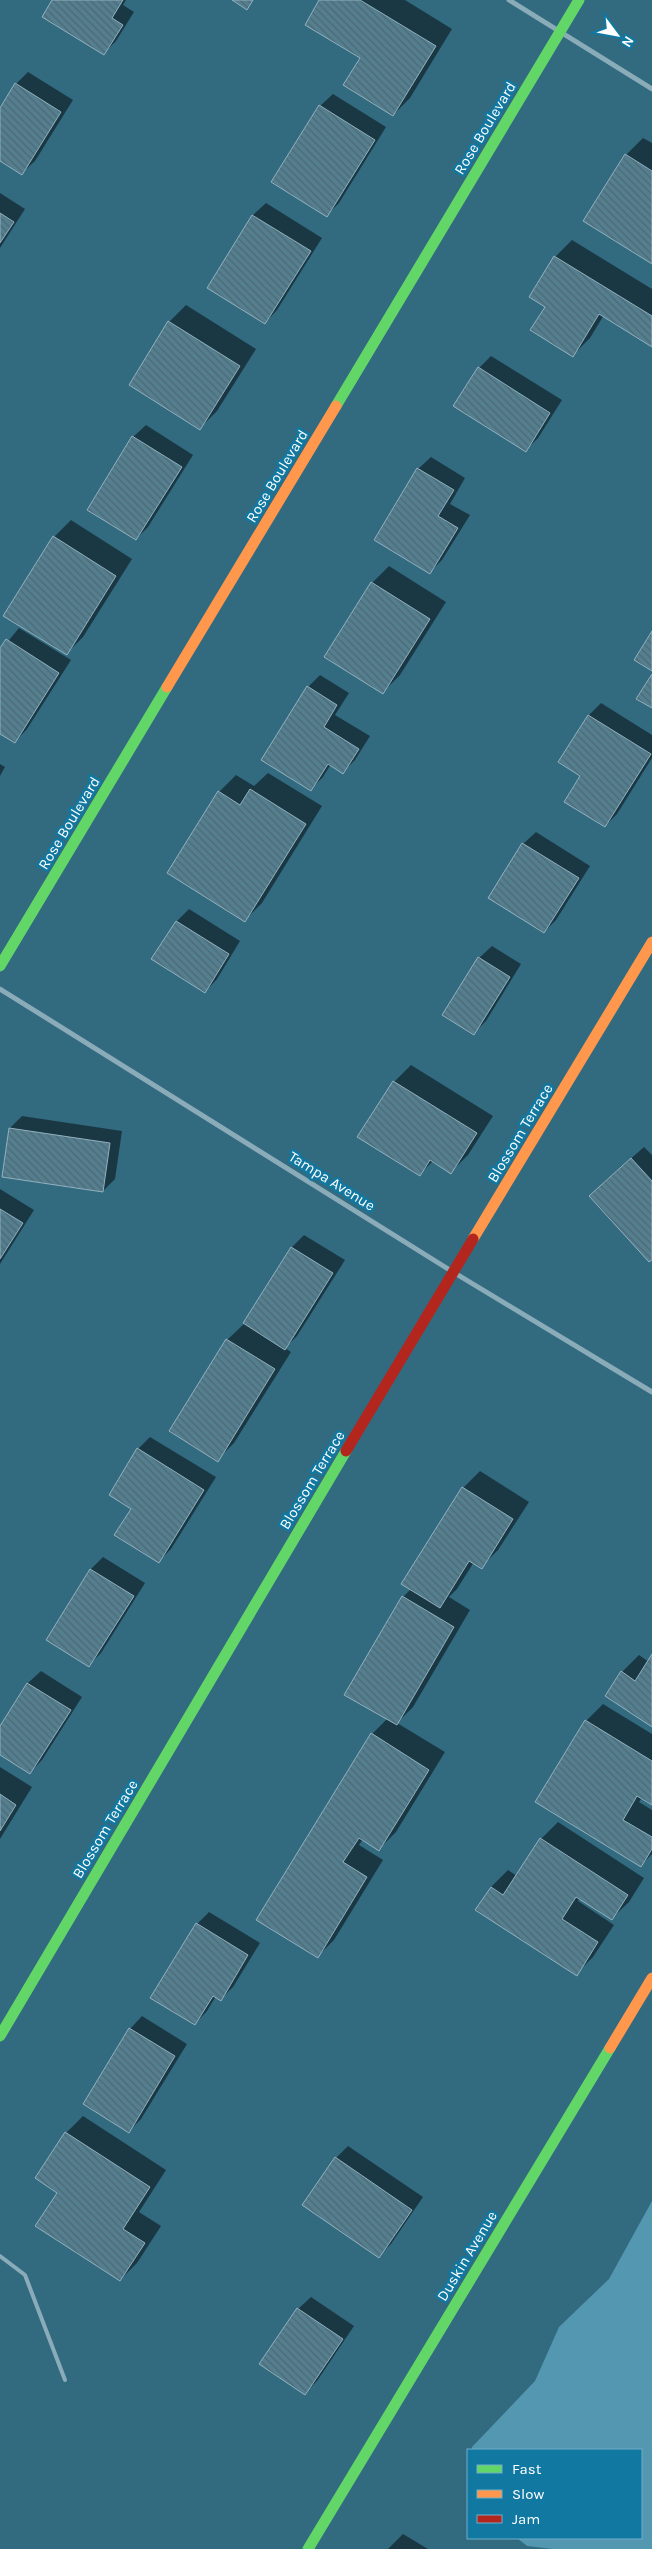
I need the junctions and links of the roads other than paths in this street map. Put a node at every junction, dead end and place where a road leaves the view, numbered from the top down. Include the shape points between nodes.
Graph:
1 (509, 0) edge
2 (579, 0) edge
3 (560, 32) junction
4 (652, 89) edge
5 (652, 942) edge
6 (0, 966) edge
7 (0, 989) edge
8 (453, 1272) junction
9 (652, 1392) edge
10 (652, 1978) edge
11 (0, 2036) edge
12 (0, 2256) edge
13 (65, 2380) dead end
14 (308, 2549) edge

1 - 3 street
2 - 3 street, Rose Boulevard
3 - 4 street
3 - 6 street, Rose Boulevard
5 - 8 street, Blossom Terrace
7 - 8 street, Tampa Avenue
8 - 9 street, Tampa Avenue
8 - 11 street, Blossom Terrace
10 - 14 street, Duskin Avenue
12 - 13 lane via 25,2275

